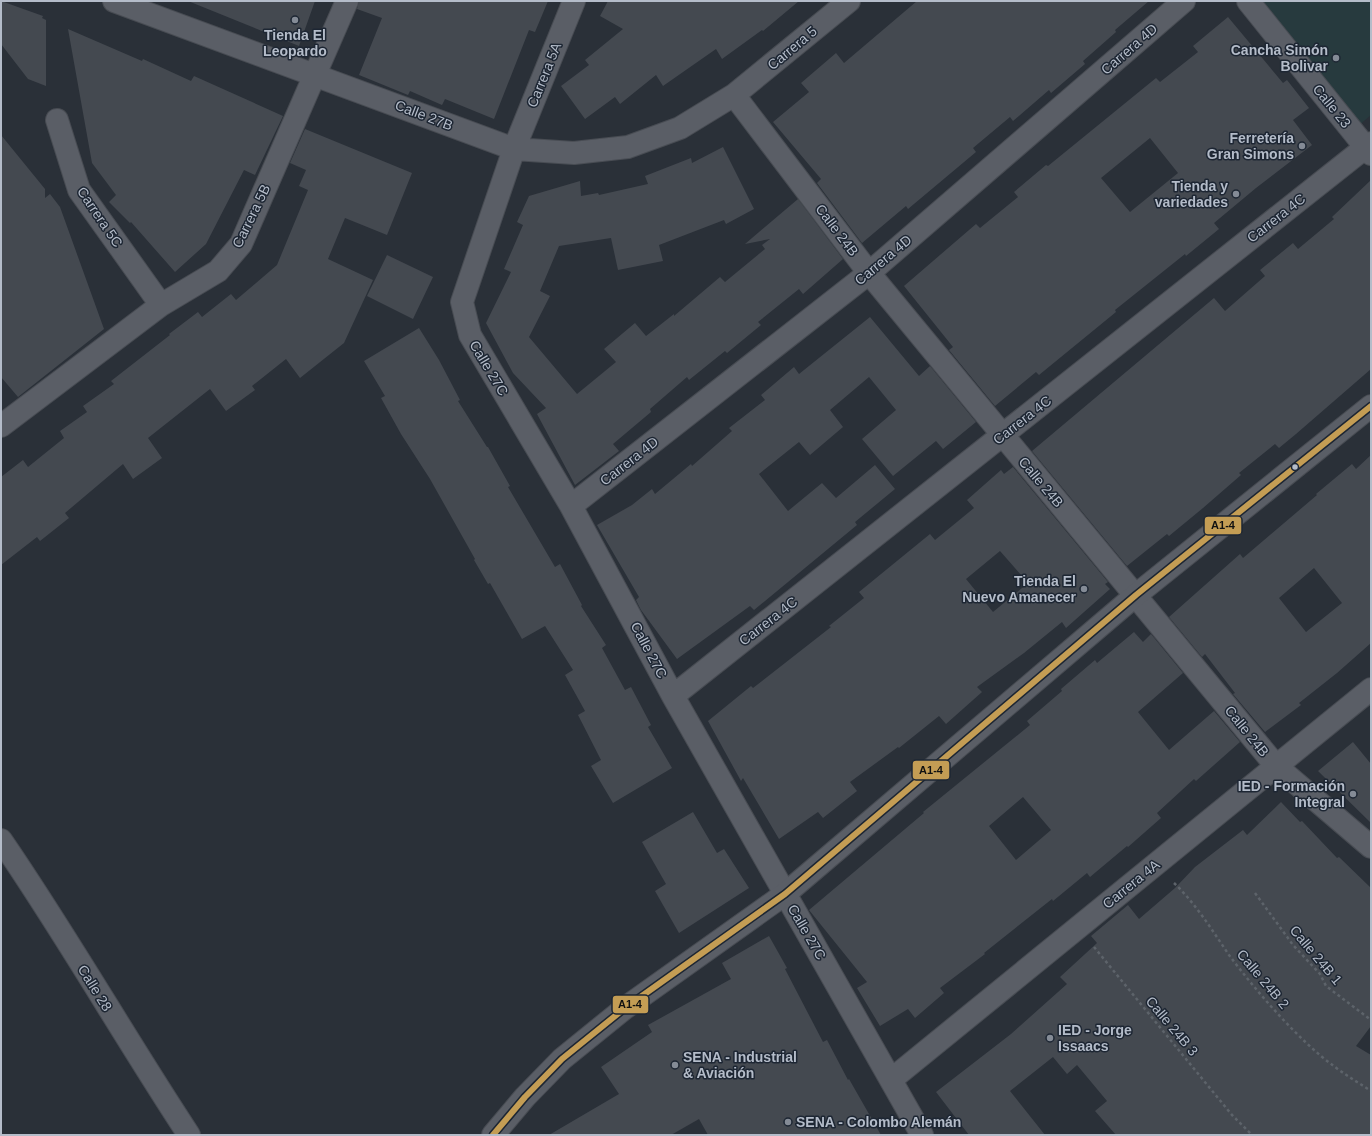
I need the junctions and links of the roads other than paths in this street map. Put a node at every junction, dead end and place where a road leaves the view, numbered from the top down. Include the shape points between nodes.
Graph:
1 (116, 1) edge
2 (347, 1) edge
3 (574, 1) edge
4 (849, 1) edge
5 (1184, 1) edge
6 (1248, 1) edge
7 (315, 74) junction
8 (734, 95) junction
9 (56, 120) dead end
10 (1369, 148) edge
11 (514, 149) junction
12 (869, 273) junction
13 (161, 305) junction
14 (1371, 406) edge
15 (3, 420) edge
16 (1002, 436) junction
17 (571, 506) junction
18 (1136, 595) junction
19 (1371, 689) edge
20 (673, 696) junction
21 (1276, 766) junction
22 (1, 840) edge
23 (1371, 847) edge
24 (785, 894) junction
25 (892, 1079) junction
26 (189, 1135) edge
27 (493, 1135) edge
28 (922, 1135) edge

1 - 7 street, Calle 27B
2 - 7 street, Carrera 5B
3 - 11 street, Carrera 5A
4 - 8 street, Carrera 5
5 - 12 street, Carrera 4D
6 - 10 street, Calle 23
7 - 11 street, Calle 27B
7 - 13 street, Carrera 5B via 241,244 218,271
8 - 11 street, Calle 27B via 680,128 628,147 574,153
8 - 12 street, Calle 24B
9 - 13 street, Carrera 5C via 79,190
10 - 16 street, Carrera 4C
11 - 17 street, Calle 27C via 462,302 470,335
12 - 16 street, Calle 24B
12 - 17 street, Carrera 4D
13 - 15 street, Carrera 5B
14 - 18 street
16 - 18 street, Calle 24B
16 - 20 street, Carrera 4C
17 - 20 street, Calle 27C
18 - 21 street, Calle 24B
18 - 24 street
19 - 21 street, Carrera 4A
20 - 24 street, Calle 27C
21 - 23 street, Calle 24B
21 - 25 street, Carrera 4A
22 - 26 street, Calle 28
24 - 25 street, Calle 27C
24 - 27 street via 625,1008 562,1059 525,1096
25 - 28 street, Calle 27C

